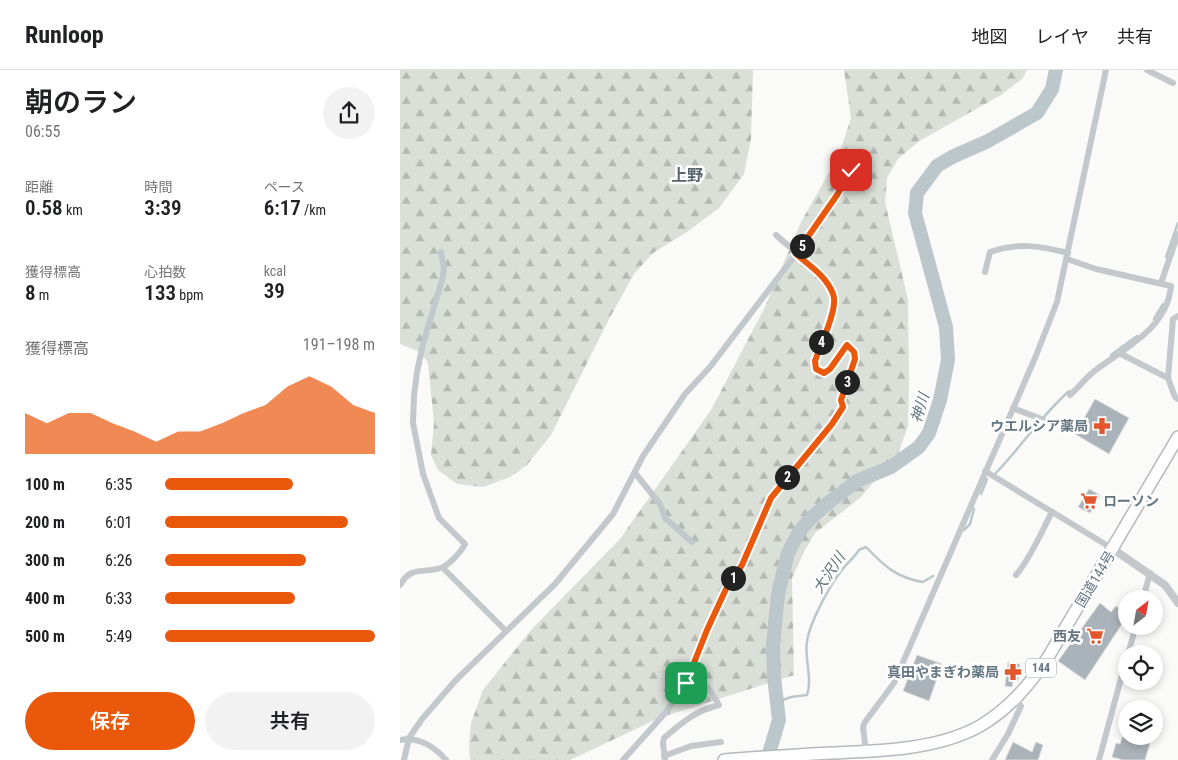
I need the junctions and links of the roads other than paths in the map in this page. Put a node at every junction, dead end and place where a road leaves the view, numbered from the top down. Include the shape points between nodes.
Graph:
1 (1106, 70) edge
2 (1147, 70) edge
3 (1172, 83) dead end
4 (851, 170) dead end
5 (1178, 234) edge
6 (776, 235) dead end
7 (441, 252) dead end
8 (796, 254) junction
9 (1067, 256) junction
10 (985, 272) dead end
11 (1161, 283) junction
12 (1178, 316) edge
13 (1120, 354) junction
14 (1168, 378) junction
15 (1070, 395) dead end
16 (1178, 399) edge
17 (1013, 408) junction
18 (1042, 419) dead end
19 (1178, 437) edge
20 (985, 471) junction
21 (635, 474) junction
22 (1052, 512) junction
23 (692, 542) dead end
24 (1113, 549) junction
25 (443, 568) junction
26 (1150, 573) junction
27 (1016, 575) dead end
28 (400, 585) edge
29 (1145, 590) edge
30 (1177, 598) edge
31 (506, 632) junction
32 (697, 652) junction
33 (1118, 690) edge
34 (1016, 698) junction
35 (410, 738) junction
36 (400, 740) edge
37 (722, 742) dead end
38 (866, 752) junction
39 (664, 758) edge
40 (404, 760) edge
41 (446, 760) edge
42 (623, 760) edge
43 (729, 760) edge
44 (992, 760) edge
45 (1099, 760) edge

1 - 9 street
2 - 3 street
4 - 8 street
5 - 11 street
6 - 8 street
7 - 25 street via 444,269 417,372 413,423 423,474 438,518 466,544
8 - 21 street via 710,367 685,394 643,456
8 - 32 street via 818,273 834,294 834,307 815,361 816,369 824,373 830,369 847,345 854,352 855,359 841,400 843,407 771,498 742,565 726,589
9 - 10 street via 1038,246 1004,248 990,252
9 - 11 street via 1096,270
9 - 17 street via 1057,302
11 - 13 street via 1171,286 1170,299 1150,331
12 - 14 street via 1173,319
13 - 14 street
13 - 15 street via 1091,374
14 - 16 street
17 - 18 street
17 - 20 street
19 - 24 highway, 国道144号 / 144
20 - 22 street
20 - 38 street via 894,683 865,722
21 - 23 street via 660,504 665,518
21 - 31 street via 613,514 592,540 555,584
22 - 24 street
22 - 27 street
24 - 26 street
24 - 34 highway, 国道144号 / 144 via 1048,658
25 - 28 street via 412,572
25 - 31 street
26 - 29 street
26 - 30 street
31 - 35 street via 455,681
32 - 39 street via 696,679 709,689 719,705 690,716 664,738
32 - 42 street via 678,696
33 - 45 street
34 - 38 highway, 国道144号 / 144 via 990,720 960,735 920,746
34 - 44 street via 1021,706 1017,718
35 - 36 street
35 - 40 street
35 - 41 street via 434,747
37 - 39 street via 691,746
38 - 43 highway, 国道144号 / 144

